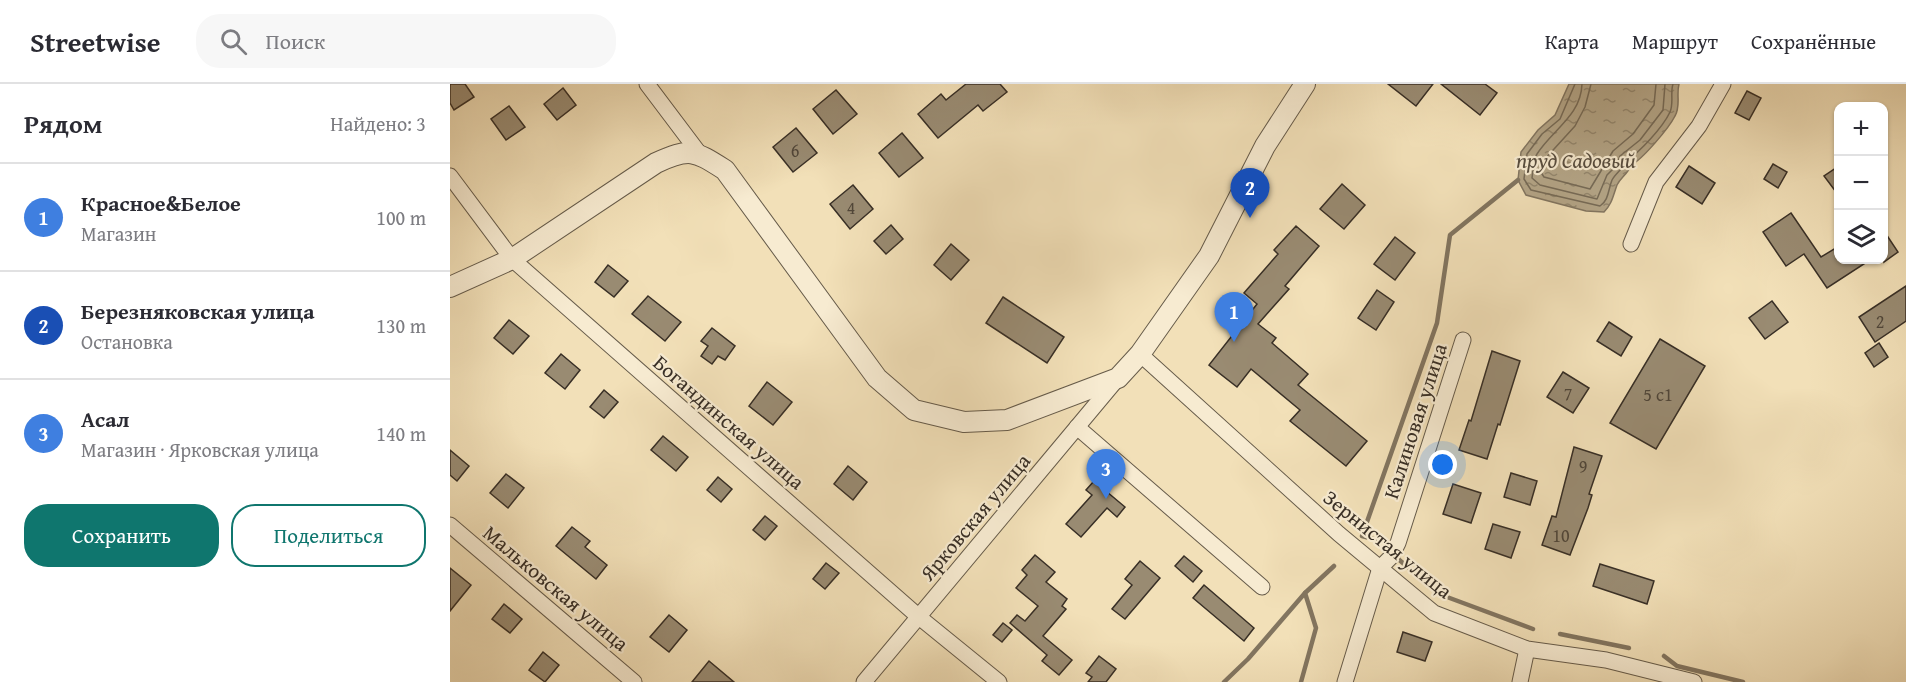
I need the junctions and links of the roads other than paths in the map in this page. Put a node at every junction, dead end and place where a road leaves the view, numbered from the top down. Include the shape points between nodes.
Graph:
1 (646, 84) edge
2 (1305, 84) edge
3 (1723, 84) edge
4 (699, 153) junction
5 (450, 176) edge
6 (1631, 244) dead end
7 (512, 259) junction
8 (450, 287) edge
9 (1463, 340) dead end
10 (1140, 354) junction
11 (1118, 378) junction
12 (1077, 427) junction
13 (450, 525) edge
14 (1380, 568) junction
15 (1262, 587) dead end
16 (919, 617) junction
17 (1527, 649) junction
18 (634, 682) edge
19 (864, 682) edge
20 (999, 682) edge
21 (1345, 682) edge
22 (1520, 682) edge
23 (1694, 682) edge

1 - 4 street
2 - 10 street via 1265,146 1209,256
3 - 6 street via 1699,126 1656,182
4 - 7 street via 676,154 656,163
4 - 11 street via 725,170 877,378 914,410 964,422 1007,420
5 - 7 street, Богандинская улица
7 - 8 street
7 - 16 street, Богандинская улица
9 - 14 street, Калиновая улица via 1398,543
10 - 11 street
10 - 14 street, Зернистая улица
11 - 12 street, Ярковская улица
12 - 15 street
12 - 16 street, Ярковская улица
13 - 18 street, Мальковская улица
14 - 17 street, Зернистая улица via 1434,613
14 - 21 street, Калиновая улица
16 - 19 street, Ярковская улица
16 - 20 street, Богандинская улица
17 - 22 street
17 - 23 street, Зернистая улица via 1606,660

